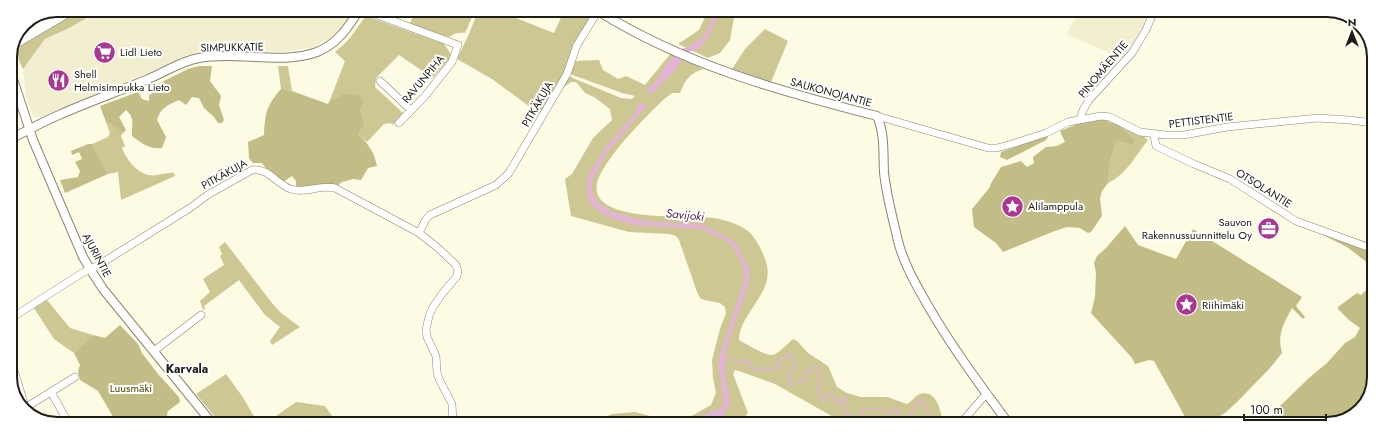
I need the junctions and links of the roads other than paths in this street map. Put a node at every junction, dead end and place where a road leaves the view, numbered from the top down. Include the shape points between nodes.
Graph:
1 (58, 17) edge
2 (355, 17) edge
3 (383, 17) edge
4 (594, 17) edge
5 (608, 17) edge
6 (1151, 17) edge
7 (22, 38) edge
8 (380, 81) dead end
9 (17, 91) edge
10 (412, 110) junction
11 (877, 116) junction
12 (1080, 119) junction
13 (1367, 122) edge
14 (399, 123) dead end
15 (30, 129) junction
16 (1154, 135) junction
17 (17, 136) edge
18 (419, 233) junction
19 (1367, 247) edge
20 (90, 269) junction
21 (17, 314) edge
22 (201, 315) dead end
23 (154, 351) junction
24 (75, 377) dead end
25 (51, 392) junction
26 (987, 393) junction
27 (30, 406) edge
28 (65, 417) edge
29 (207, 417) edge
30 (453, 417) edge
31 (966, 417) edge
32 (1004, 417) edge

1 - 7 highway
2 - 15 street, SIMPUKKATIE via 337,40 315,52 286,57 214,56 188,60
3 - 10 street, RAVUNPIHA via 458,44 452,62
4 - 18 street, PITKÄKUJA via 577,45 567,74 509,173 496,185 430,215
5 - 11 street, SAUKONOJANTIE via 629,30 689,58 757,83
6 - 12 street, PINOMÄENTIE via 1132,53 1089,100
8 - 10 street
9 - 15 street, AJURINTIE
10 - 14 street, RAVUNPIHA
11 - 12 street, PETTISTENTIE via 988,148 1016,143
11 - 26 street, SAUKONOJANTIE via 881,124 884,147 884,173 898,241 907,268 945,334
12 - 16 street, PETTISTENTIE via 1110,117 1140,132
13 - 16 street, PETTISTENTIE via 1318,118 1184,134
15 - 17 street, SIMPUKKATIE
15 - 20 street, AJURINTIE
16 - 19 street, OTSOLANTIE via 1156,146 1230,179 1296,221
18 - 20 street, PITKÄKUJA via 335,188 294,190 257,169 243,174 209,194 186,211
18 - 30 street, PITKÄKUJA via 456,265 458,271 428,316 426,330 436,356 439,379 452,404
20 - 21 street
20 - 23 street, AJURINTIE via 103,289
22 - 23 street
23 - 29 street, AJURINTIE
24 - 25 street
25 - 27 street
25 - 28 street
26 - 31 street
26 - 32 street, SAUKONOJANTIE

